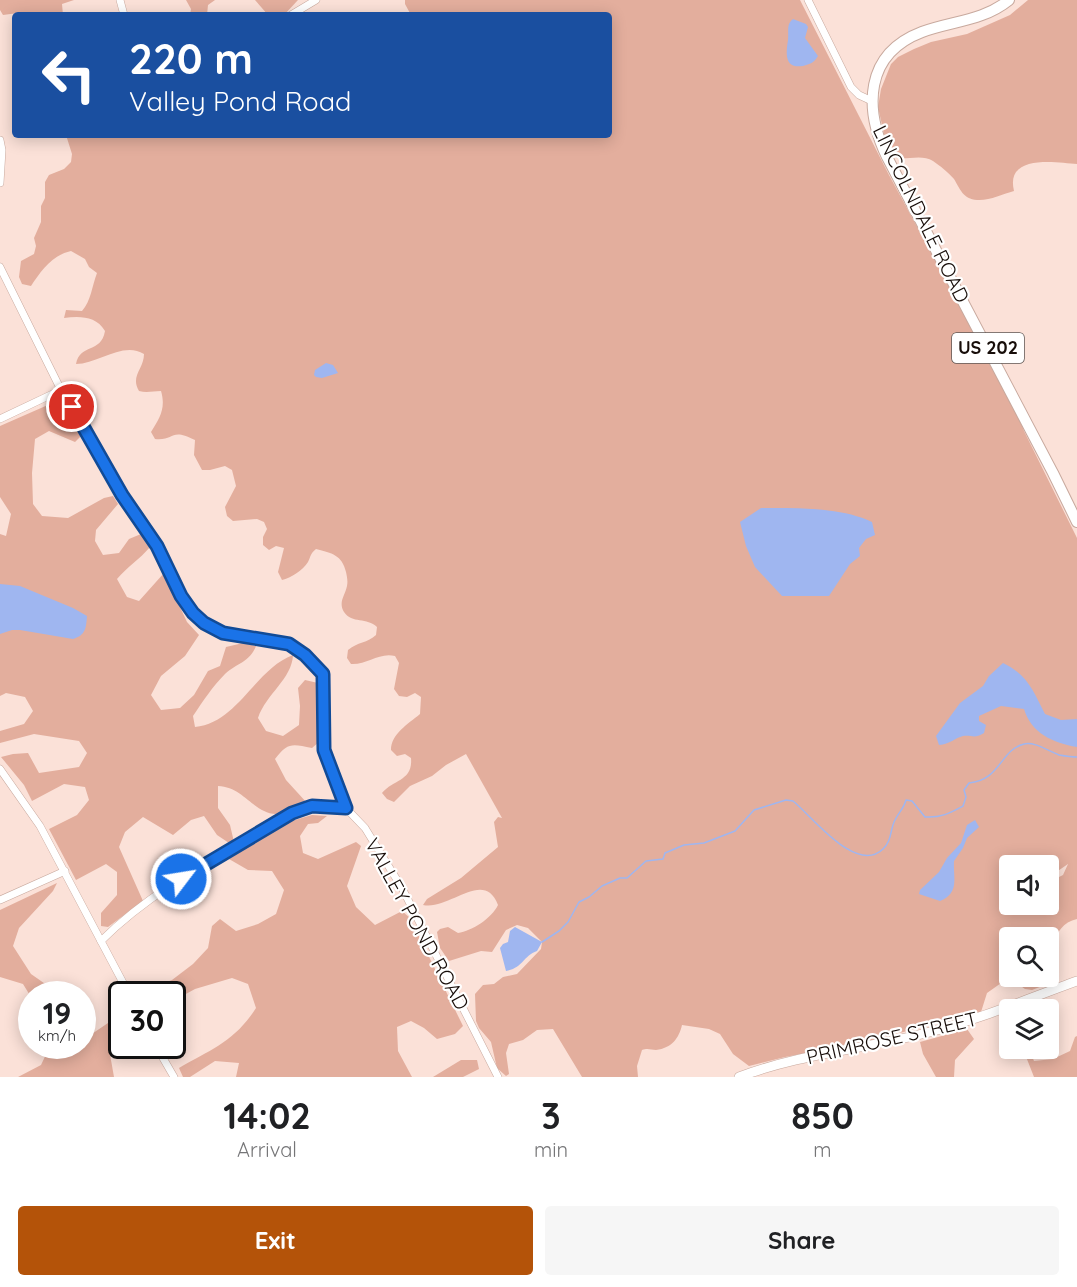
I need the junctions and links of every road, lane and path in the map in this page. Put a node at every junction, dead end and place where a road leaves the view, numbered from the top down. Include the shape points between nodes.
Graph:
1 (316, 0) edge
2 (808, 0) edge
3 (1009, 0) edge
4 (296, 12) edge
5 (872, 100) junction
6 (0, 140) edge
7 (0, 183) edge
8 (0, 267) edge
9 (61, 390) junction
10 (0, 419) edge
11 (1077, 522) edge
12 (0, 769) edge
13 (346, 808) junction
14 (65, 870) junction
15 (0, 900) edge
16 (101, 941) junction
17 (122, 981) edge
18 (1077, 981) edge
19 (164, 1059) edge
20 (174, 1077) edge
21 (498, 1077) edge
22 (739, 1077) edge

1 - 4 street
2 - 5 street via 851,87
3 - 5 main road, LINCOLNDALE ROAD / US 202 via 984,15 933,28 906,40 882,66 874,82
5 - 11 main road, LINCOLNDALE ROAD / US 202 via 874,124 887,157
6 - 7 street
8 - 9 street, VALLEY POND ROAD
9 - 10 street
9 - 13 street, VALLEY POND ROAD via 122,495 157,546 193,613 223,633 289,644 323,674 324,750
12 - 14 street via 26,803
13 - 16 street via 312,806 292,813 151,899
13 - 21 street, VALLEY POND ROAD via 364,828 402,888
14 - 15 street
14 - 16 street
16 - 17 street
18 - 22 main road, PRIMROSE STREET via 929,1033 778,1064
19 - 20 street

